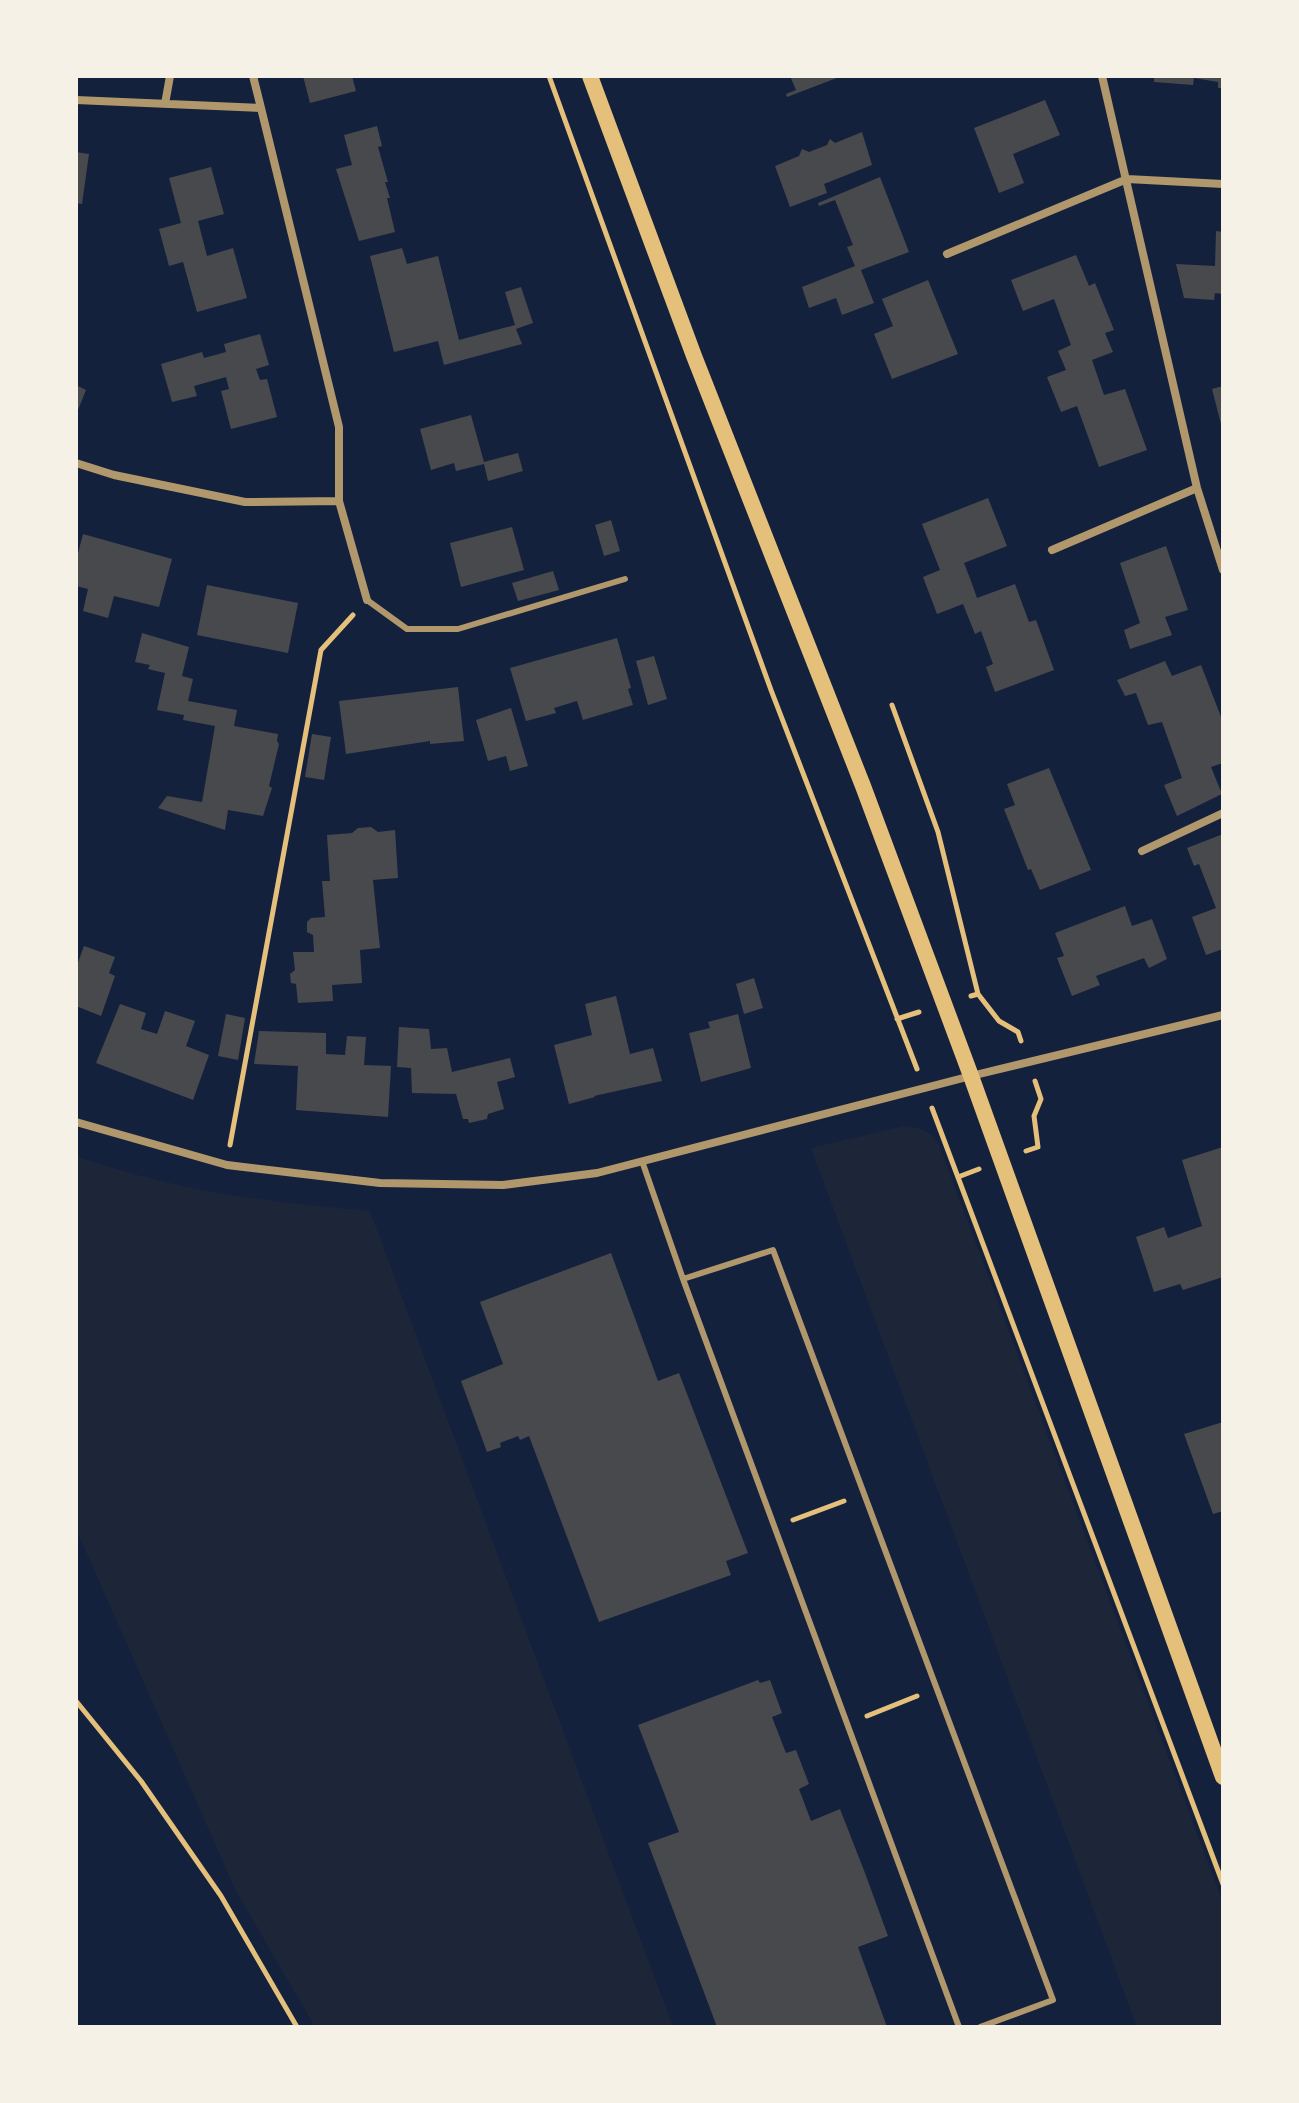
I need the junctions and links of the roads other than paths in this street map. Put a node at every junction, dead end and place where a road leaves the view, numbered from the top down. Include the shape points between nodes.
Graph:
1 (170, 76) edge
2 (253, 76) edge
3 (590, 76) edge
4 (1102, 76) edge
5 (76, 100) edge
6 (165, 104) junction
7 (261, 108) junction
8 (1127, 179) junction
9 (1223, 184) edge
10 (947, 254) dead end
11 (76, 463) edge
12 (1197, 488) junction
13 (339, 501) junction
14 (1052, 550) dead end
15 (1223, 570) edge
16 (625, 579) dead end
17 (367, 600) joint
18 (1223, 813) edge
19 (1142, 851) dead end
20 (1223, 1015) edge
21 (971, 1076) junction
22 (76, 1122) edge
23 (642, 1161) junction
24 (683, 1279) junction
25 (1223, 1777) edge
26 (959, 2027) edge
27 (980, 2027) edge

1 - 6 street
2 - 7 street
3 - 21 main road
4 - 8 street
5 - 6 street
6 - 7 street
7 - 13 street via 339,427
8 - 9 street
8 - 10 street
8 - 12 street
11 - 13 street via 245,502
12 - 14 street
12 - 15 street
13 - 17 street
16 - 17 lane via 458,629 407,629
18 - 19 street
20 - 21 street
21 - 23 street
21 - 25 main road
22 - 23 street via 227,1165 380,1183 503,1185 597,1173
23 - 24 lane
24 - 26 lane
24 - 27 lane via 773,1250 1053,2000

